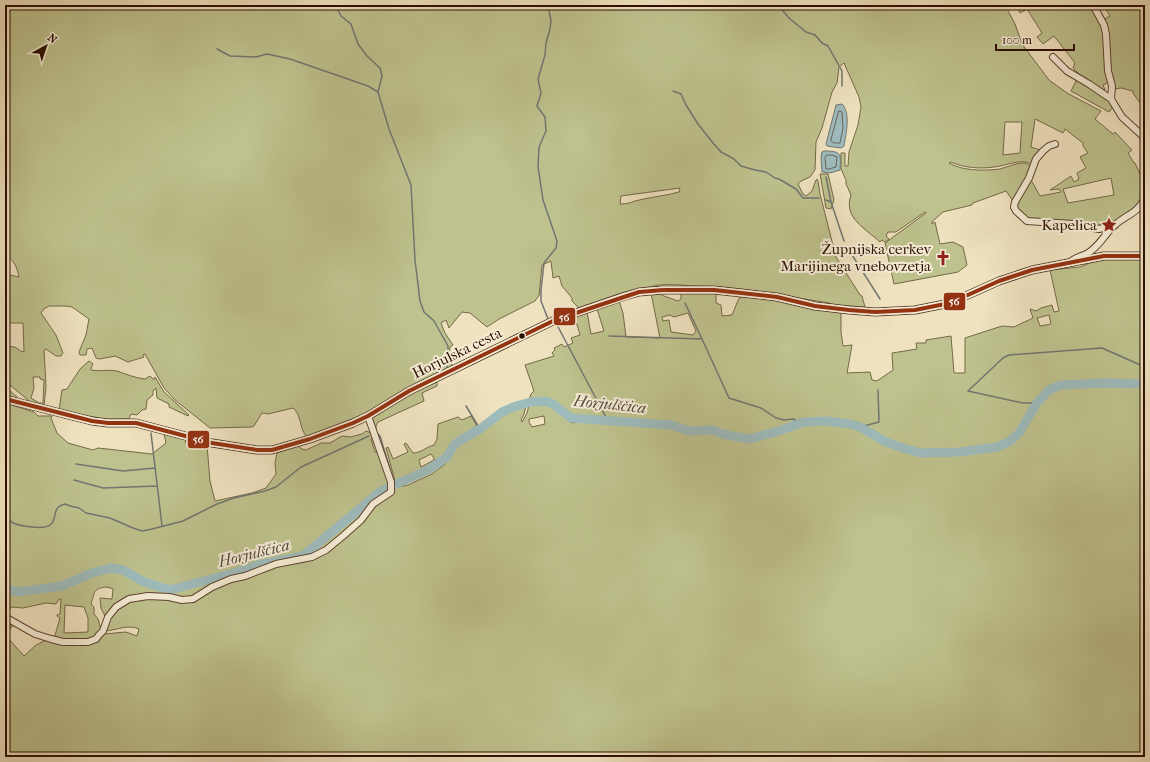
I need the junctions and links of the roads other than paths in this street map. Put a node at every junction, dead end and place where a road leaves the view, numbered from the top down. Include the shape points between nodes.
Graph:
1 (1093, 5) edge
2 (1053, 57) dead end
3 (1111, 99) junction
4 (1145, 138) edge
5 (1055, 144) dead end
6 (1145, 198) edge
7 (1115, 225) junction
8 (1145, 256) edge
9 (1069, 263) junction
10 (5, 399) edge
11 (368, 416) junction
12 (5, 617) edge

1 - 3 street via 1106,34
2 - 3 street via 1067,71
3 - 4 street via 1122,117
5 - 7 street via 1049,146 1036,159 1029,178 1015,202 1016,212 1027,220 1099,229
6 - 7 street via 1137,211
7 - 9 street via 1088,253 1074,258
8 - 9 street, Horjulska cesta via 1104,256
9 - 11 street, Horjulska cesta via 1032,270 950,303 915,310 849,310 721,290 668,289 639,292 535,329 409,391
10 - 11 street, Horjulska cesta via 101,422 154,427 212,443 264,451 303,442
11 - 12 street via 391,482 391,492 373,504 361,520 326,550 312,557 276,564 231,579 193,599 148,596 129,599 116,607 103,631 96,639 88,642 63,642 51,639 35,634

